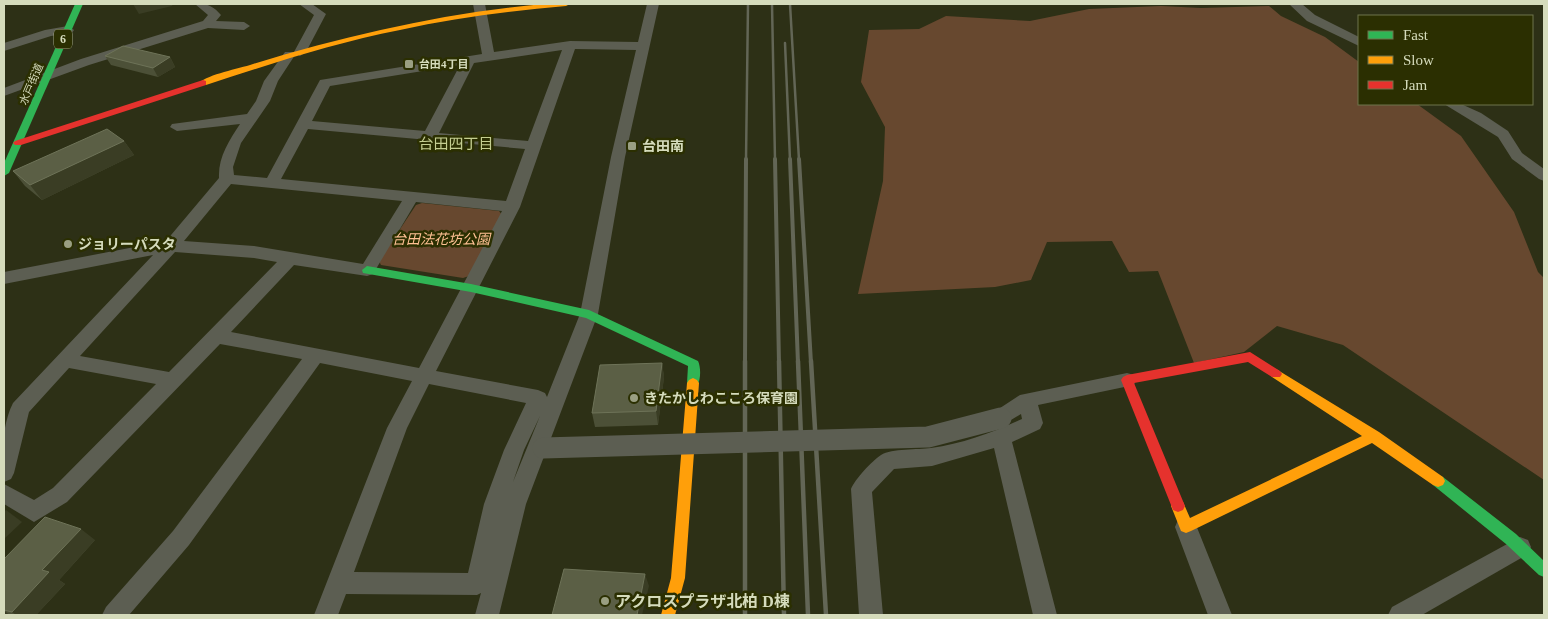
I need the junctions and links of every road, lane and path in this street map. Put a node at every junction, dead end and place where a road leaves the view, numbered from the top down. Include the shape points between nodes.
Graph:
1 (79, 4) edge
2 (201, 4) edge
3 (304, 4) edge
4 (309, 4) edge
5 (566, 4) edge
6 (653, 4) edge
7 (1295, 4) edge
8 (480, 8) edge
9 (207, 24) junction
10 (244, 26) dead end
11 (68, 30) junction
12 (1358, 42) edge
13 (570, 45) junction
14 (643, 46) junction
15 (4, 47) edge
16 (295, 54) junction
17 (489, 57) junction
18 (469, 60) junction
19 (48, 75) junction
20 (4, 92) edge
21 (1453, 105) edge
22 (252, 118) junction
23 (304, 124) junction
24 (177, 128) dead end
25 (430, 136) junction
26 (18, 143) junction
27 (534, 146) junction
28 (4, 173) edge
29 (1544, 176) edge
30 (227, 179) junction
31 (272, 183) junction
32 (412, 197) junction
33 (512, 207) junction
34 (171, 246) junction
35 (290, 259) junction
36 (367, 270) junction
37 (4, 278) edge
38 (471, 288) junction
39 (589, 314) junction
40 (216, 336) junction
41 (316, 355) junction
42 (65, 360) junction
43 (424, 375) junction
44 (172, 380) junction
45 (1127, 380) junction
46 (1001, 428) junction
47 (1374, 436) junction
48 (540, 448) junction
49 (4, 473) edge
50 (4, 493) edge
51 (1186, 527) junction
52 (1520, 547) junction
53 (1544, 570) edge
54 (338, 583) junction
55 (114, 615) edge
56 (326, 615) edge
57 (487, 615) edge
58 (668, 615) edge
59 (871, 615) edge
60 (1045, 615) edge
61 (1220, 615) edge
62 (1400, 615) edge

1 - 11 main road, 水戸街道 / 6
2 - 9 street via 215,15
3 - 4 street
3 - 16 street via 320,14
5 - 8 main road
6 - 14 street
7 - 12 street via 1311,18
8 - 16 main road
8 - 17 street
9 - 10 street
9 - 19 street
11 - 15 street
11 - 19 main road, 水戸街道 / 6
13 - 14 street
13 - 17 street
13 - 27 street
14 - 39 street via 618,157
16 - 22 street via 271,81
16 - 26 main road
17 - 18 street
18 - 23 street via 325,84
18 - 25 street
19 - 20 street
19 - 26 main road, 水戸街道 / 6
21 - 29 street via 1503,134 1517,156
22 - 24 street
22 - 30 street via 234,142 226,168
23 - 25 street
23 - 31 street
25 - 27 street
26 - 28 main road, 水戸街道 / 6
27 - 33 street
30 - 31 street
30 - 34 street
31 - 32 street
32 - 33 street
32 - 36 street
33 - 38 street
34 - 35 street via 254,252
34 - 37 street
34 - 42 street
35 - 36 street
35 - 40 street
36 - 38 main road
38 - 39 main road
38 - 43 street
39 - 48 street
39 - 58 main road via 694,364 678,578
40 - 41 street
40 - 44 street
41 - 43 street
41 - 55 street via 181,538
42 - 44 street
42 - 49 street via 20,409
43 - 54 street via 397,428
43 - 54 street via 538,398 514,450 495,504 477,584
44 - 50 street via 60,495 34,512
45 - 46 street via 1027,400 1033,423
45 - 47 main road via 1250,357
45 - 51 main road
46 - 48 street, bridge via 928,437
46 - 59 street via 932,458 889,461 861,489
46 - 60 street
47 - 51 main road
47 - 52 main road via 1462,498
48 - 57 street via 515,504
51 - 61 street
52 - 53 main road
52 - 62 street
54 - 56 street

